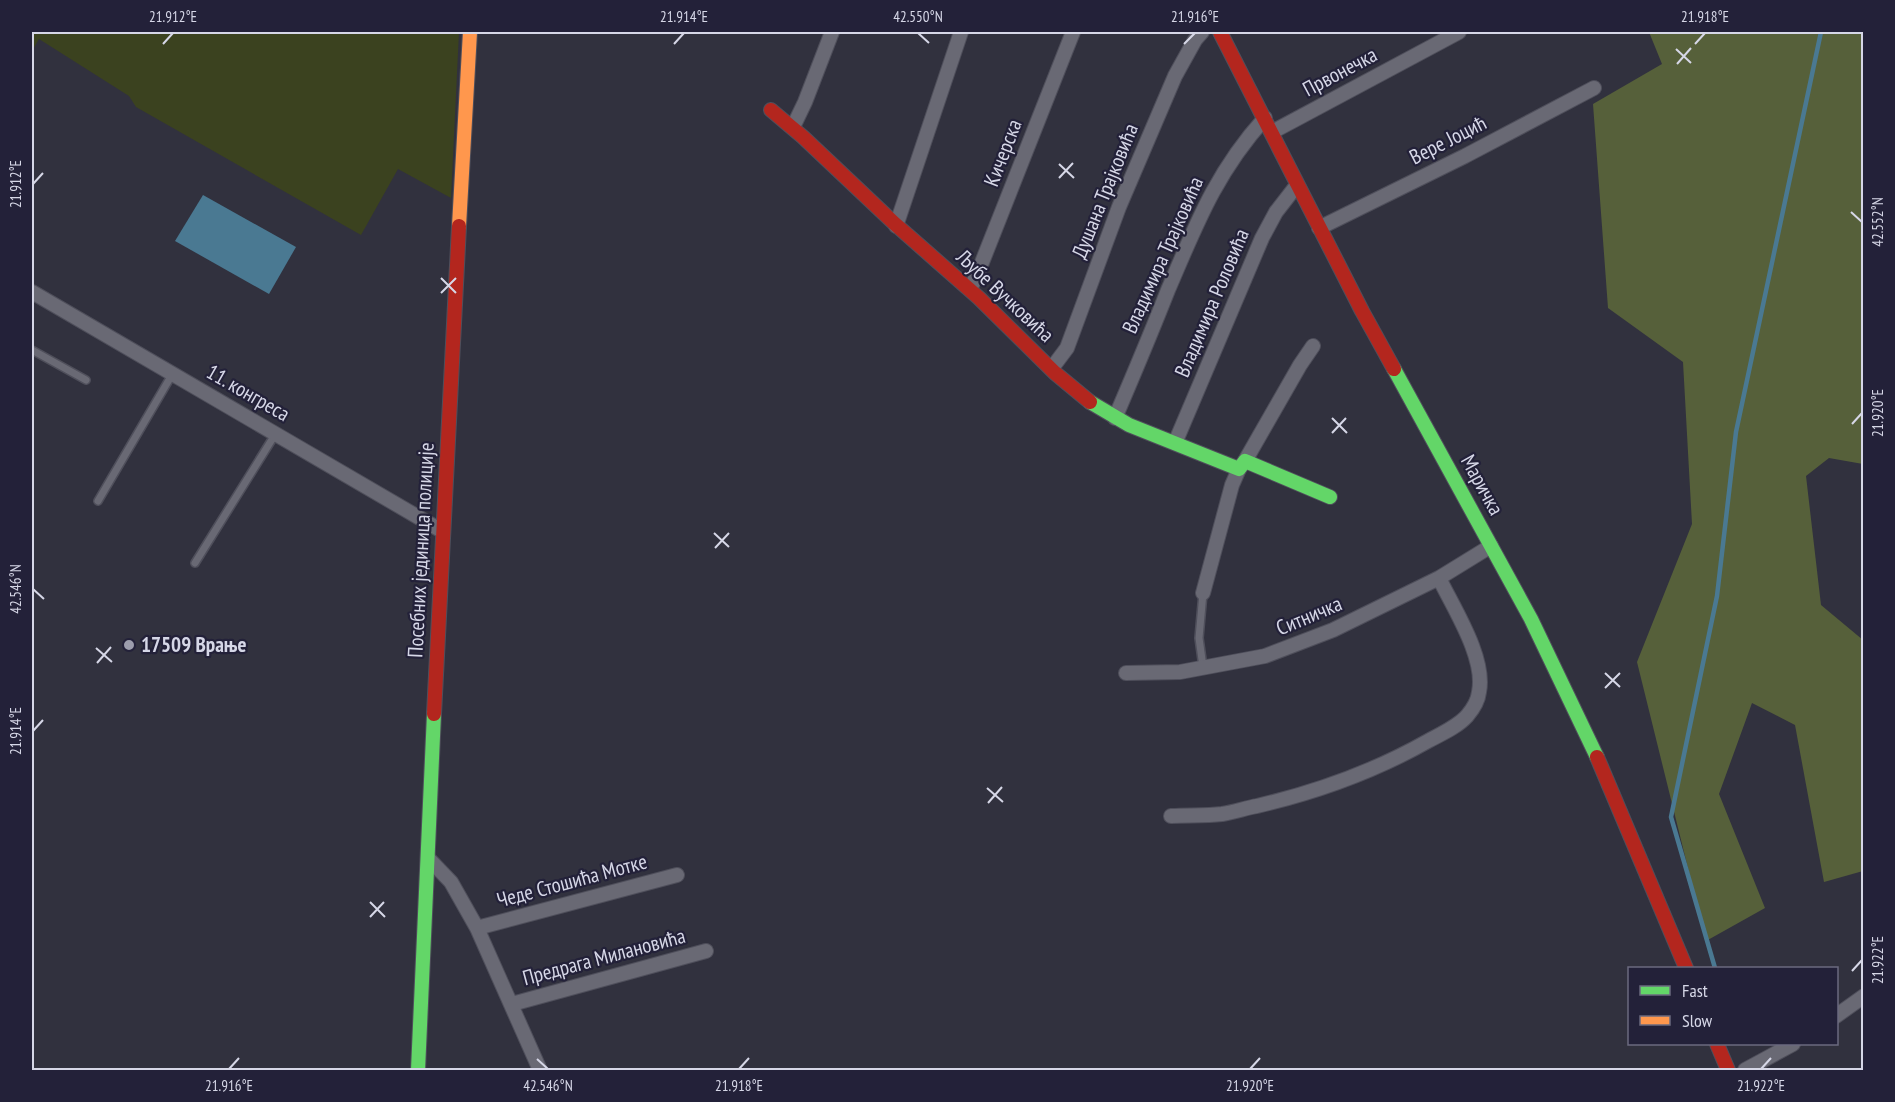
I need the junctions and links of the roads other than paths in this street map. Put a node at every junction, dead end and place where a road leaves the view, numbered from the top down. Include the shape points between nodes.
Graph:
1 (470, 32) edge
2 (832, 32) edge
3 (961, 32) edge
4 (1072, 32) edge
5 (1202, 32) edge
6 (1220, 32) edge
7 (1459, 32) edge
8 (1594, 88) dead end
9 (771, 110) dead end
10 (1265, 118) junction
11 (793, 127) junction
12 (1272, 132) junction
13 (1297, 185) junction
14 (896, 226) junction
15 (1319, 228) junction
16 (970, 289) junction
17 (32, 292) edge
18 (1313, 346) dead end
19 (32, 350) edge
20 (1052, 368) junction
21 (172, 373) junction
22 (86, 380) dead end
23 (1115, 418) junction
24 (276, 433) junction
25 (1175, 443) junction
26 (1242, 465) junction
27 (1330, 497) dead end
28 (98, 501) dead end
29 (442, 531) junction
30 (1491, 546) junction
31 (195, 563) dead end
32 (1439, 578) junction
33 (1203, 593) joint
34 (1203, 667) junction
35 (1126, 673) dead end
36 (1171, 816) dead end
37 (428, 858) junction
38 (677, 875) dead end
39 (477, 927) junction
40 (706, 951) dead end
41 (1685, 967) edge
42 (1863, 996) edge
43 (512, 1004) junction
44 (1838, 1015) edge
45 (1717, 1045) edge
46 (1791, 1045) edge
47 (1728, 1069) edge
48 (418, 1071) edge
49 (540, 1071) edge
50 (1745, 1071) edge

1 - 29 street, Посебних јединица полиције
2 - 11 street
3 - 14 street
4 - 16 street, Кичерска
5 - 20 street, Душана Трајковића via 1175,76 1119,207 1067,348
6 - 10 street, Маричка
7 - 12 street, Првонечка
8 - 15 street, Вере Јоцић
9 - 11 street, Љубе Вучковића
10 - 12 street, Маричка
10 - 23 street, Владимира Трајковића via 1239,148 1201,212
11 - 14 street, Љубе Вучковића
12 - 13 street, Маричка
13 - 15 street, Маричка
13 - 25 street, Владимира Роловића via 1262,238
14 - 16 street, Љубе Вучковића
15 - 30 street, Маричка
16 - 20 street, Љубе Вучковића
17 - 21 street, 11. конгреса
18 - 26 street
19 - 22 lane
20 - 23 street, Љубе Вучковића
21 - 24 street, 11. конгреса
21 - 28 lane
23 - 25 street, Љубе Вучковића
24 - 29 street, 11. конгреса
24 - 31 lane
25 - 26 street, Љубе Вучковића
26 - 27 street, Љубе Вучковића
26 - 33 street
29 - 37 street, Посебних јединица полиције
30 - 32 street, Ситничка
30 - 41 street, Маричка via 1605,773
32 - 34 street, Ситничка via 1333,630 1265,656
32 - 36 street via 1480,668 1478,700 1467,717 1378,767 1310,791 1222,814
33 - 34 lane
34 - 35 street, Ситничка via 1180,672
37 - 39 street, Предрага Милановића via 451,882
37 - 48 street, Посебних јединица полиције
38 - 39 street, Чеде Стошића Мотке
39 - 43 street, Предрага Милановића
40 - 43 street, Предрага Милановића
42 - 44 street
43 - 49 street, Предрага Милановића
45 - 47 street
46 - 50 street

